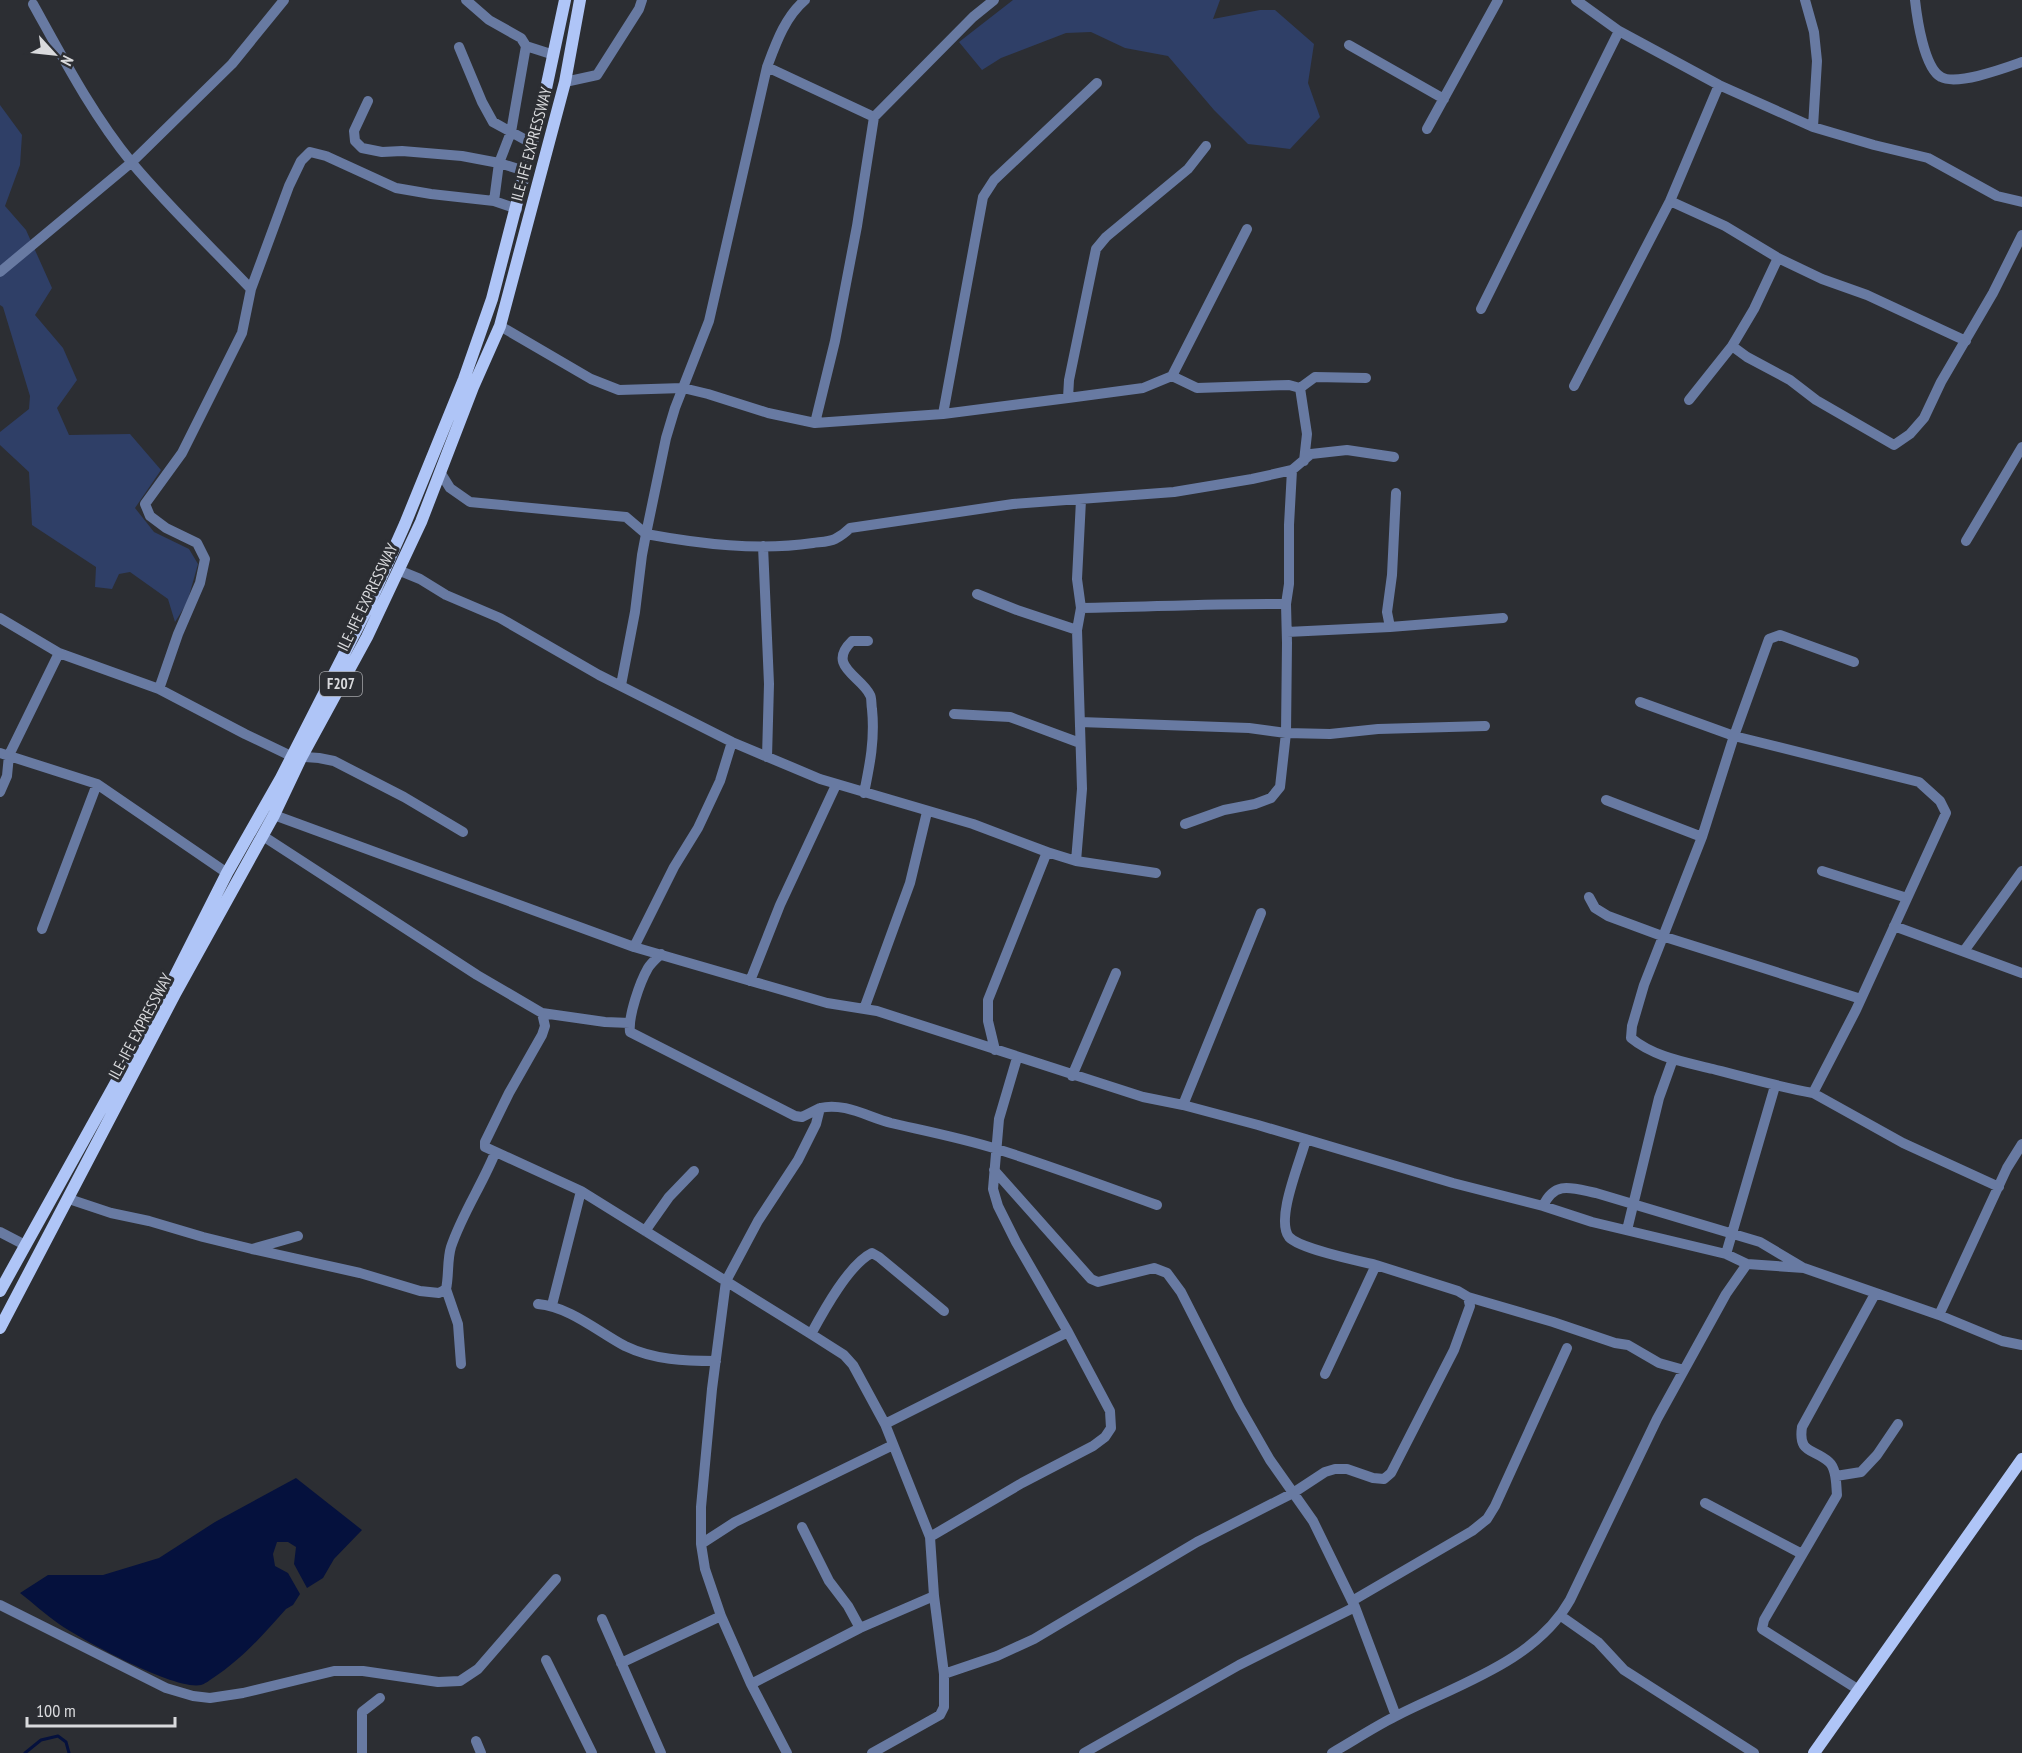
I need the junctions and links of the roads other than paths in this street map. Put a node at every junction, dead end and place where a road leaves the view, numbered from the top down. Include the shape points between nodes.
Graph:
1 (284, 0) edge
2 (466, 0) edge
3 (565, 0) edge
4 (580, 0) edge
5 (642, 0) edge
6 (805, 0) edge
7 (994, 0) edge
8 (1498, 0) edge
9 (1576, 0) edge
10 (1805, 0) edge
11 (1915, 0) edge
12 (33, 4) dead end
13 (1619, 31) junction
14 (1349, 45) dead end
15 (526, 46) junction
16 (459, 47) dead end
17 (554, 55) junction
18 (2022, 62) edge
19 (767, 67) junction
20 (565, 81) junction
21 (1097, 83) dead end
22 (1719, 85) junction
23 (1444, 99) junction
24 (368, 101) dead end
25 (874, 117) junction
26 (1813, 127) junction
27 (1427, 129) dead end
28 (511, 132) junction
29 (533, 144) junction
30 (1206, 146) dead end
31 (132, 162) junction
32 (499, 163) junction
33 (525, 171) junction
34 (494, 201) junction
35 (1670, 201) junction
36 (2022, 202) edge
37 (517, 209) junction
38 (1247, 229) dead end
39 (2022, 236) edge
40 (1778, 258) junction
41 (0, 272) edge
42 (251, 289) junction
43 (1481, 309) dead end
44 (500, 326) junction
45 (1966, 341) junction
46 (1732, 346) junction
47 (1172, 376) junction
48 (1366, 378) dead end
49 (1574, 386) dead end
50 (684, 388) junction
51 (1300, 388) junction
52 (1068, 398) junction
53 (1689, 400) dead end
54 (943, 414) junction
55 (815, 423) junction
56 (2022, 447) edge
57 (1394, 457) dead end
58 (1304, 460) junction
59 (1292, 470) junction
60 (440, 472) junction
61 (1396, 493) dead end
62 (415, 499) junction
63 (1081, 500) junction
64 (427, 506) junction
65 (646, 534) junction
66 (1966, 541) dead end
67 (763, 546) junction
68 (398, 570) junction
69 (977, 594) dead end
70 (1286, 604) junction
71 (1080, 608) junction
72 (0, 618) edge
73 (1503, 618) dead end
74 (1390, 627) junction
75 (1077, 630) junction
76 (1287, 632) junction
77 (868, 641) dead end
78 (59, 653) junction
79 (1854, 662) dead end
80 (621, 684) junction
81 (159, 689) junction
82 (1641, 702) dead end
83 (954, 714) dead end
84 (1080, 722) junction
85 (1485, 726) dead end
86 (1286, 733) junction
87 (1734, 736) junction
88 (732, 742) junction
89 (1080, 743) junction
90 (5, 754) edge
91 (296, 757) junction
92 (767, 757) junction
93 (97, 784) junction
94 (836, 785) junction
95 (0, 792) edge
96 (864, 794) junction
97 (1606, 800) dead end
98 (927, 812) junction
99 (274, 815) junction
100 (1185, 824) dead end
101 (463, 832) dead end
102 (263, 836) junction
103 (1702, 837) junction
104 (1047, 852) junction
105 (1076, 861) junction
106 (1822, 871) dead end
107 (2022, 871) edge
108 (227, 873) junction
109 (1155, 873) dead end
110 (1589, 897) dead end
111 (1907, 898) junction
112 (1261, 913) dead end
113 (1894, 926) junction
114 (42, 929) dead end
115 (1662, 936) junction
116 (634, 947) junction
117 (1964, 951) junction
118 (661, 954) junction
119 (1116, 973) dead end
120 (2022, 973) edge
121 (750, 981) junction
122 (1861, 999) junction
123 (864, 1010) junction
124 (542, 1013) junction
125 (630, 1023) junction
126 (995, 1050) junction
127 (1017, 1058) junction
128 (1673, 1059) junction
129 (1072, 1076) junction
130 (1775, 1086) junction
131 (1814, 1094) junction
132 (1184, 1105) junction
133 (820, 1108) junction
134 (1306, 1139) junction
135 (2022, 1144) edge
136 (997, 1149) junction
137 (495, 1153) junction
138 (993, 1170) junction
139 (694, 1171) dead end
140 (1999, 1187) junction
141 (581, 1191) junction
142 (69, 1199) junction
143 (1157, 1205) dead end
144 (1633, 1205) junction
145 (1543, 1206) junction
146 (1627, 1230) junction
147 (645, 1231) junction
148 (0, 1232) edge
149 (1732, 1233) junction
150 (298, 1236) dead end
151 (25, 1245) junction
152 (252, 1249) junction
153 (1726, 1254) junction
154 (15, 1261) junction
155 (1747, 1264) junction
156 (1377, 1265) junction
157 (1804, 1268) junction
158 (31, 1269) junction
159 (726, 1281) junction
160 (446, 1289) junction
161 (0, 1291) edge
162 (1875, 1294) junction
163 (1467, 1297) junction
164 (538, 1304) dead end
165 (552, 1305) junction
166 (4, 1309) edge
167 (944, 1311) dead end
168 (1939, 1315) junction
169 (0, 1328) edge
170 (1068, 1332) junction
171 (811, 1334) junction
172 (2022, 1345) edge
173 (1567, 1348) dead end
174 (716, 1361) junction
175 (461, 1364) dead end
176 (1684, 1370) junction
177 (1325, 1374) dead end
178 (885, 1424) junction
179 (1898, 1424) dead end
180 (893, 1445) junction
181 (2022, 1459) edge
182 (1836, 1476) junction
183 (1293, 1493) junction
184 (1706, 1503) dead end
185 (802, 1527) dead end
186 (930, 1537) junction
187 (700, 1544) junction
188 (1802, 1554) junction
189 (556, 1579) dead end
190 (934, 1596) junction
191 (1353, 1604) junction
192 (0, 1605) edge
193 (721, 1616) junction
194 (1561, 1616) junction
195 (602, 1619) dead end
196 (860, 1628) junction
197 (546, 1660) dead end
198 (621, 1663) junction
199 (944, 1674) junction
200 (751, 1684) junction
201 (1859, 1689) junction
202 (380, 1698) dead end
203 (1396, 1716) junction
204 (477, 1741) dead end
205 (362, 1753) edge
206 (481, 1753) edge
207 (592, 1753) edge
208 (661, 1753) edge
209 (787, 1753) edge
210 (872, 1753) edge
211 (1084, 1753) edge
212 (1332, 1753) edge
213 (1754, 1753) edge
214 (1814, 1753) edge

1 - 31 street via 232,64
2 - 15 street via 489,20 521,38
3 - 17 main road, ILE-IFE EXPRESSWAY / F207
4 - 20 main road, ILE-IFE EXPRESSWAY / F207
5 - 20 street via 597,75
6 - 19 street via 795,9 777,40
7 - 25 street
8 - 23 street
9 - 13 street
10 - 26 street via 1817,61
11 - 18 street via 1929,60 1942,78 1956,80
12 - 31 street via 79,88
13 - 22 street
13 - 43 street
14 - 23 street
15 - 17 street
15 - 28 street
16 - 28 street via 493,122
17 - 29 main road, ILE-IFE EXPRESSWAY / F207
19 - 25 street
19 - 50 street via 710,321
20 - 44 main road, ILE-IFE EXPRESSWAY / F207
21 - 54 street via 994,180 983,197
22 - 26 street
22 - 35 street
23 - 27 street
24 - 32 street via 354,131 355,141 362,148
25 - 55 street via 836,341
26 - 36 street via 1928,158 1996,196
28 - 29 street
28 - 32 street
29 - 33 main road, ILE-IFE EXPRESSWAY / F207
30 - 52 street via 1188,169 1096,249
31 - 41 street
31 - 42 street
32 - 33 street
32 - 34 street
33 - 37 main road, ILE-IFE EXPRESSWAY / F207
34 - 37 street
34 - 42 street via 396,188 326,156 310,153 301,161 289,186
35 - 40 street via 1725,226
35 - 49 street
37 - 62 main road, ILE-IFE EXPRESSWAY / F207 via 464,379
38 - 47 street
39 - 45 street
40 - 45 street
40 - 46 street
42 - 81 street via 242,333 182,453 146,504 150,516 197,543 205,559 200,583
44 - 50 street via 591,379 620,390
44 - 60 main road, ILE-IFE EXPRESSWAY / F207
45 - 46 street via 1924,418 1894,446
46 - 53 street
47 - 51 street via 1197,388
47 - 52 street via 1143,388
48 - 51 street via 1316,377
50 - 55 street
50 - 65 street via 666,438
51 - 58 street via 1307,434
52 - 54 street
54 - 55 street
56 - 66 street
57 - 58 street via 1347,450 1311,454
58 - 59 street
59 - 63 street via 1174,492
59 - 70 street
60 - 64 main road, ILE-IFE EXPRESSWAY / F207
60 - 65 street via 450,488 470,502 626,517
61 - 74 street via 1387,612
62 - 64 main road
62 - 91 main road, ILE-IFE EXPRESSWAY / F207
63 - 67 street via 1012,504 850,528 834,540
63 - 71 street via 1077,579
64 - 68 main road, ILE-IFE EXPRESSWAY / F207
65 - 67 street via 685,542
65 - 80 street
67 - 92 street via 769,684
68 - 80 street via 446,596 500,618
68 - 91 main road, ILE-IFE EXPRESSWAY / F207 via 367,637
69 - 75 street
70 - 71 street
70 - 76 street
71 - 75 street
72 - 78 street
73 - 74 street
74 - 76 street
75 - 84 street
76 - 86 street
77 - 96 street via 852,641 843,655 849,672 870,695 874,733
78 - 81 street
78 - 90 street
79 - 87 street via 1780,635 1769,639
80 - 88 street
81 - 91 street
82 - 87 street
83 - 89 street via 1010,717
84 - 86 street via 1250,728
84 - 89 street
85 - 86 street
86 - 100 street via 1280,787 1271,798
87 - 103 street
87 - 111 street via 1919,782 1940,801 1946,813
88 - 92 street
88 - 116 street via 720,781 698,828
89 - 105 street via 1082,789
90 - 93 street
90 - 95 street via 7,776
91 - 99 main road, ILE-IFE EXPRESSWAY / F207
91 - 101 street via 334,761
91 - 108 main road, ILE-IFE EXPRESSWAY / F207
92 - 94 street
93 - 108 street
93 - 114 street
94 - 96 street
94 - 121 street via 780,905
96 - 98 street
97 - 103 street
98 - 104 street via 973,824
98 - 123 street via 910,883
99 - 102 main road, ILE-IFE EXPRESSWAY / F207
99 - 116 street
102 - 124 street
102 - 142 main road, ILE-IFE EXPRESSWAY / F207 via 176,992
103 - 115 street
104 - 105 street
104 - 126 street via 988,1000 986,1008
105 - 109 street
106 - 111 street
107 - 117 street
108 - 151 main road, ILE-IFE EXPRESSWAY / F207 via 174,978
110 - 115 street via 1595,908 1608,916
111 - 113 street
112 - 132 street
113 - 117 street
113 - 122 street
115 - 122 street
115 - 128 street via 1631,1038 1644,1048
116 - 118 street
117 - 120 street
118 - 121 street
118 - 125 street via 645,974
119 - 129 street
121 - 123 street
122 - 131 street
123 - 126 street
124 - 125 street
124 - 137 street via 542,1035 485,1142 485,1147
125 - 133 street via 630,1032 637,1036 795,1116 802,1117
126 - 127 street
127 - 129 street
127 - 136 street via 999,1119
128 - 130 street
128 - 144 street via 1659,1098
129 - 132 street via 1143,1098
130 - 131 street
130 - 149 street
131 - 140 street via 1903,1143
132 - 134 street
133 - 136 street via 840,1107
133 - 159 street via 798,1160 758,1221
134 - 145 street
134 - 156 street via 1286,1208 1289,1237 1306,1246
135 - 140 street
136 - 138 street
136 - 143 street
137 - 141 street
137 - 160 street via 450,1249
138 - 170 street via 993,1190 999,1206
138 - 183 street via 1091,1280 1098,1282 1154,1269 1167,1273 1181,1292 1239,1406
139 - 147 street
140 - 168 street
141 - 147 street
141 - 165 street
142 - 152 street
142 - 158 main road, ILE-IFE EXPRESSWAY / F207
144 - 145 street via 1596,1193 1557,1188
144 - 146 street
144 - 149 street
145 - 146 street
146 - 153 street
147 - 159 street
148 - 151 street
149 - 153 street
149 - 157 street via 1760,1242
150 - 152 street
151 - 154 main road, ILE-IFE EXPRESSWAY / F207
152 - 160 street via 420,1291 440,1293
153 - 155 street
154 - 158 main road
154 - 161 main road, ILE-IFE EXPRESSWAY / F207
155 - 157 street
155 - 176 street via 1726,1293
156 - 163 street
156 - 177 street
157 - 162 street
158 - 166 main road, ILE-IFE EXPRESSWAY / F207
159 - 171 street
159 - 174 street
160 - 175 street via 458,1324
162 - 168 street
162 - 182 street via 1802,1427 1800,1439 1805,1448 1830,1463
163 - 176 street via 1628,1345 1659,1363
163 - 183 street via 1470,1306 1454,1350 1391,1473 1384,1479 1335,1469
164 - 165 street
165 - 174 street via 653,1357
166 - 169 main road, ILE-IFE EXPRESSWAY / F207
167 - 171 street via 872,1253 841,1285
168 - 172 street via 2002,1341
170 - 178 street
170 - 186 street via 1110,1411 1111,1428 1105,1437
171 - 178 street via 853,1365
173 - 191 street via 1487,1519
174 - 187 street
176 - 194 street
178 - 180 street
179 - 182 street via 1861,1472
180 - 186 street
180 - 187 street via 735,1522
181 - 201 main road
182 - 188 street via 1837,1495
183 - 191 street via 1313,1521
183 - 199 street via 1197,1542 1034,1639 979,1664
184 - 188 street
185 - 196 street via 829,1581
186 - 190 street
187 - 193 street
188 - 201 street via 1762,1629
189 - 192 street via 478,1669 460,1681 334,1671 243,1694 210,1698 166,1688
190 - 196 street
190 - 199 street
191 - 203 street
191 - 211 street
193 - 198 street
193 - 200 street
194 - 203 street via 1510,1659
194 - 213 street via 1598,1642 1624,1670
195 - 198 street
196 - 200 street
197 - 207 street
198 - 208 street
199 - 210 street via 944,1707 940,1714
200 - 209 street
201 - 214 main road
202 - 205 street via 362,1712
203 - 212 street
204 - 206 street

